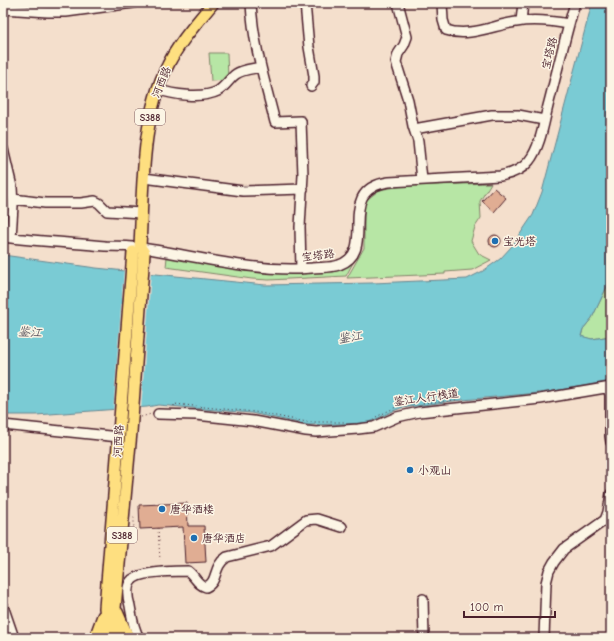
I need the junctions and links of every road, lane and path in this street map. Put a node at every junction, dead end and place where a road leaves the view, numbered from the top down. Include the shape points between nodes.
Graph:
1 (133, 3) edge
2 (213, 3) edge
3 (250, 3) edge
4 (305, 3) edge
5 (398, 3) edge
6 (442, 3) edge
7 (523, 3) edge
8 (576, 3) edge
9 (16, 6) edge
10 (3, 10) edge
11 (521, 21) junction
12 (569, 24) junction
13 (261, 67) junction
14 (311, 86) dead end
15 (157, 89) junction
16 (544, 120) junction
17 (414, 129) junction
18 (3, 149) edge
19 (144, 178) junction
20 (422, 180) junction
21 (303, 189) junction
22 (13, 199) junction
23 (142, 213) junction
24 (7, 238) edge
25 (139, 251) junction
26 (301, 269) junction
27 (610, 387) edge
28 (460, 399) dead end
29 (174, 404) dead end
30 (158, 414) dead end
31 (373, 418) dead end
32 (349, 422) dead end
33 (3, 425) edge
34 (119, 435) junction
35 (611, 442) edge
36 (611, 494) edge
37 (134, 517) dead end
38 (342, 527) dead end
39 (158, 528) dead end
40 (121, 534) junction
41 (160, 560) dead end
42 (423, 599) dead end
43 (3, 606) edge
44 (110, 608) junction
45 (14, 638) edge
46 (95, 638) edge
47 (108, 638) edge
48 (117, 638) edge
49 (130, 638) edge
50 (140, 638) edge
51 (424, 638) edge
52 (544, 638) edge

1 - 9 street via 66,12 48,12
2 - 15 main road, 河西路 / S388 via 180,44
3 - 13 street
4 - 14 street via 315,79
5 - 17 street via 407,37 396,62
6 - 11 street via 444,26 450,31 472,31
7 - 11 street
8 - 12 street, 宝塔路
9 - 10 street
11 - 12 street
12 - 16 street, 宝塔路
13 - 15 street via 239,72 212,93 178,95
13 - 21 street via 275,122 301,121
15 - 19 main road, 河西路 / S388 via 152,105
16 - 17 street via 518,115 492,115
16 - 20 street, 宝塔路 via 534,154 529,162 510,174
17 - 20 street via 418,141
18 - 22 street
19 - 21 street via 243,191
19 - 23 main road, 河西路 / S388
20 - 26 street, 宝塔路 via 374,185 361,198 358,207 358,238 356,251 351,257 338,265
21 - 26 street
22 - 23 street via 44,203 94,201 107,211
22 - 24 street
23 - 25 main road, 河西路 / S388
24 - 25 street, 宝塔路
25 - 26 street, 宝塔路 via 244,265
25 - 34 main road, 河西路 / S388, bridge
25 - 40 main road, 河西路 / S388, bridge via 131,432
27 - 30 street via 540,399 419,412 396,417 369,428 330,431 306,431 196,415
27 - 35 street
28 - 31 path, 鉴江人行栈道 via 396,407
29 - 32 path via 255,412 306,422
33 - 34 street
34 - 40 main road, 河西路 / S388
36 - 52 street via 605,520 564,549 549,572 546,583
37 - 40 path via 134,525
38 - 50 street via 317,519 306,520 271,546 227,557 217,568 212,583 206,587 188,571 134,578 128,588 129,601 135,631
39 - 41 path
40 - 44 main road, 河西路 / S388 via 115,547
42 - 51 street
43 - 45 street
44 - 46 main road
44 - 47 main road, 河西路 / S388
44 - 48 main road, 河西路 / S388
44 - 49 main road

